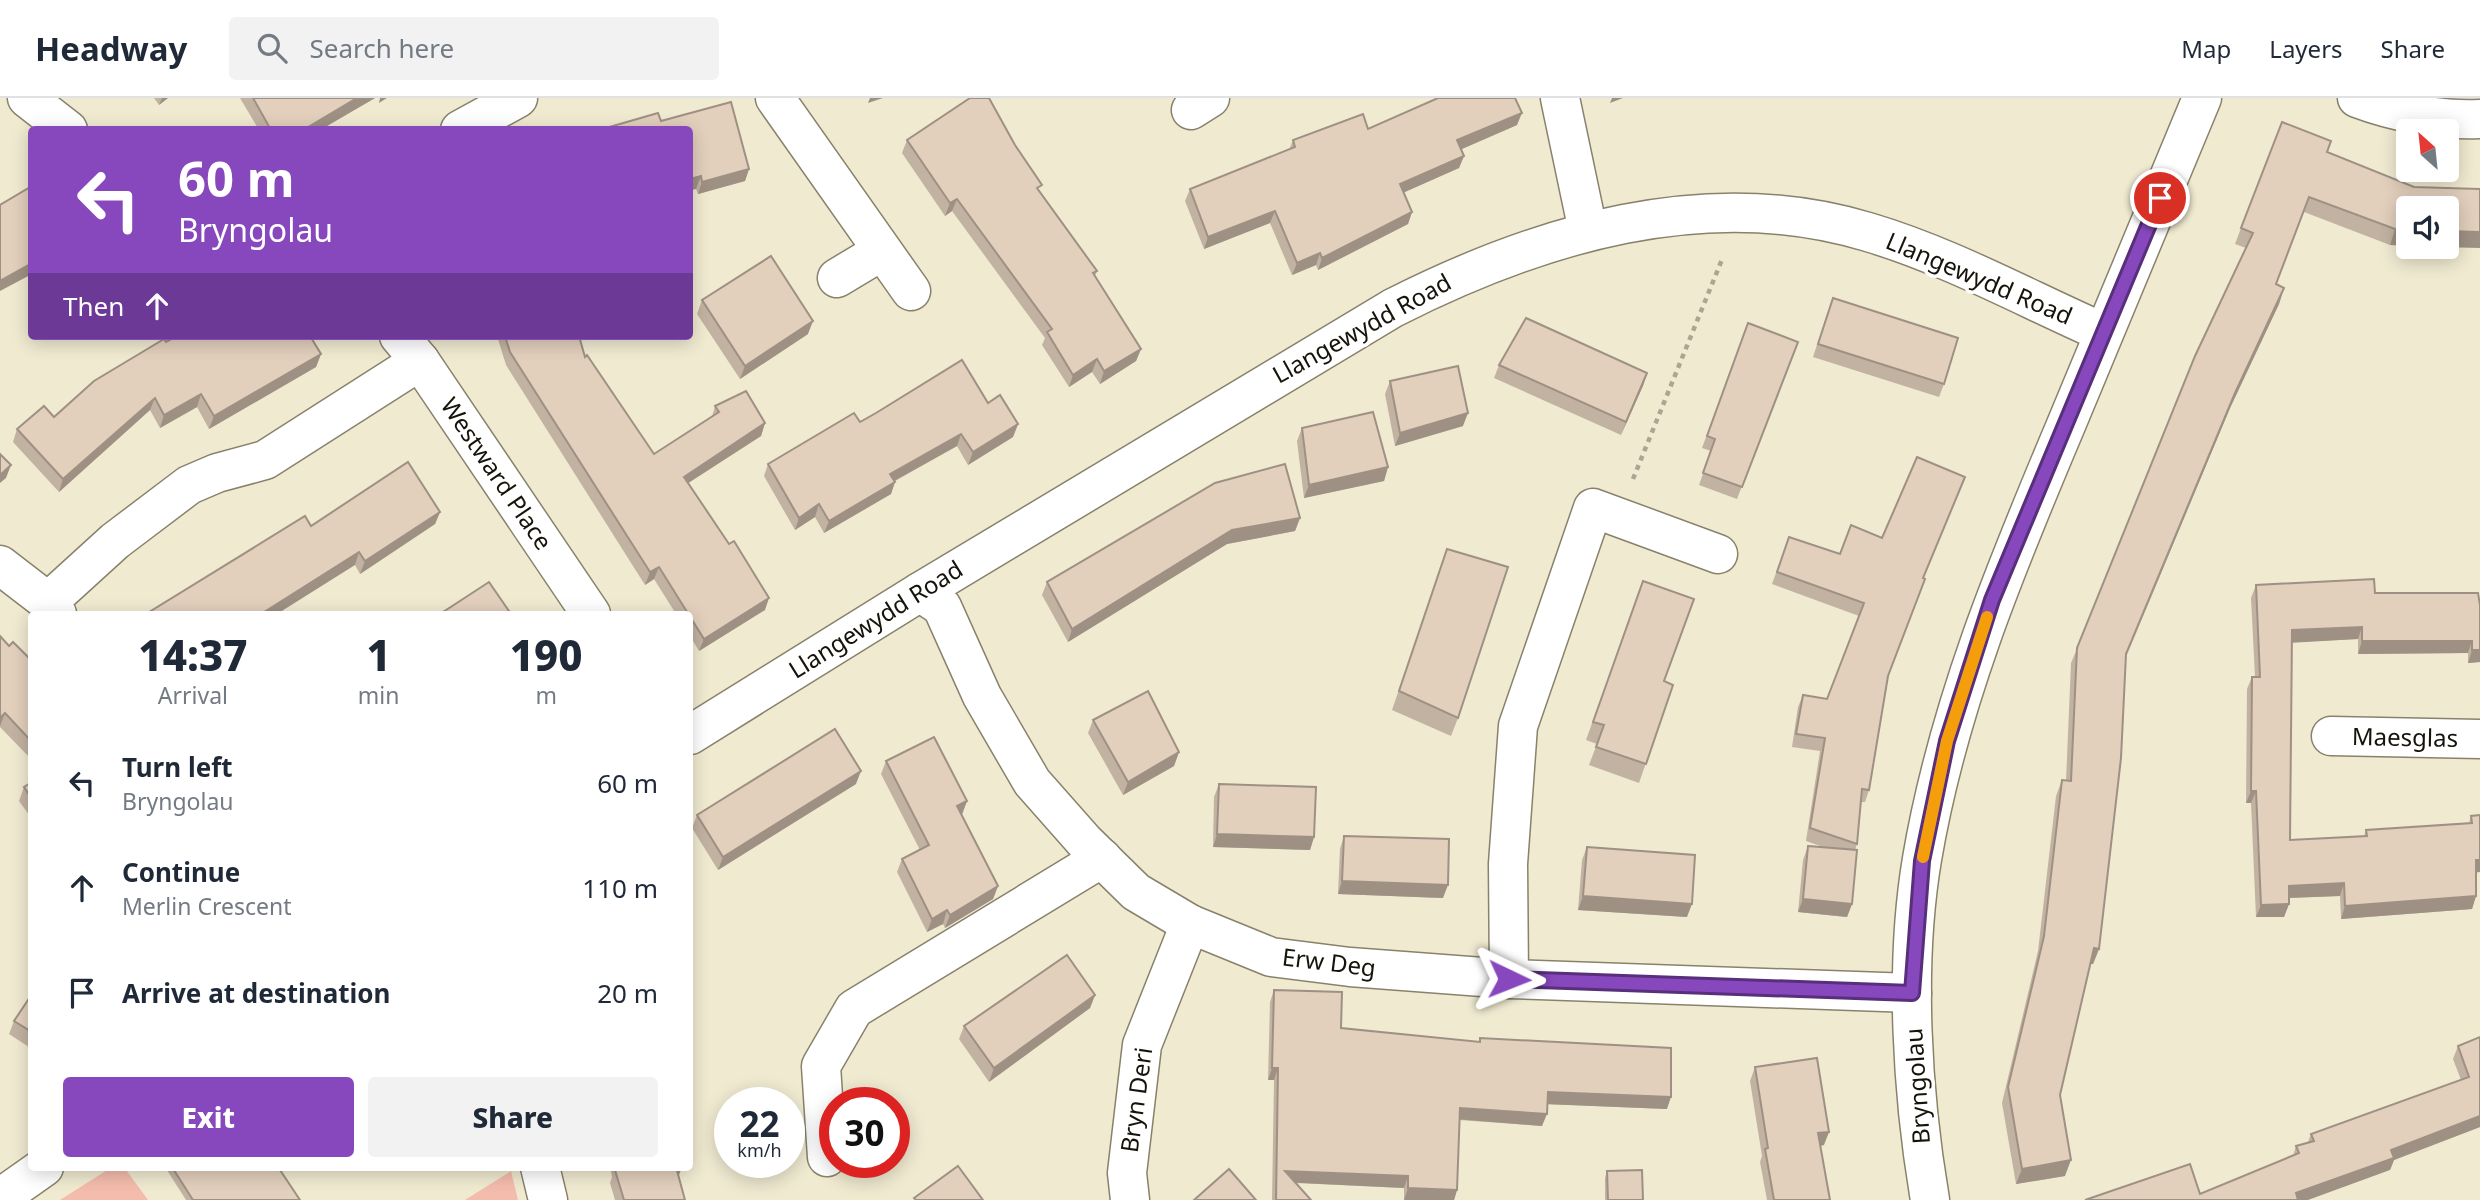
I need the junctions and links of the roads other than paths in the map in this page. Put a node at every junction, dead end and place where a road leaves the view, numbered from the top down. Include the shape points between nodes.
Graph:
1 (9, 98) edge
2 (27, 98) edge
3 (518, 98) edge
4 (775, 98) edge
5 (1560, 98) edge
6 (2202, 98) edge
7 (2357, 98) edge
8 (0, 106) edge
9 (2480, 119) edge
10 (63, 126) edge
11 (467, 126) edge
12 (1588, 231) junction
13 (883, 251) junction
14 (837, 278) dead end
15 (911, 291) dead end
16 (2102, 332) junction
17 (409, 348) edge
18 (1718, 554) dead end
19 (0, 565) edge
20 (920, 592) junction
21 (53, 608) edge
22 (589, 611) edge
23 (693, 733) edge
24 (2331, 736) dead end
25 (2480, 739) edge
26 (1102, 858) junction
27 (1189, 925) junction
28 (1509, 979) junction
29 (1912, 993) junction
30 (822, 1087) edge
31 (541, 1171) edge
32 (548, 1200) edge
33 (1130, 1200) edge
34 (1930, 1200) edge

1 - 8 street
2 - 10 street
3 - 11 street
4 - 13 street
5 - 12 street
6 - 16 street, Bryngolau
7 - 9 street via 2455,120
12 - 16 street, Llangewydd Road via 1678,213 1806,217 1868,232 1949,261
12 - 20 street, Llangewydd Road via 1460,274 1393,308
13 - 14 street
13 - 15 street
16 - 29 street, Bryngolau via 1992,600 1947,741 1922,861
17 - 21 street via 265,460 189,485 115,541
17 - 22 street, Westward Place
18 - 28 street via 1592,508 1518,726 1508,864
19 - 21 street
20 - 23 street, Llangewydd Road
20 - 26 street, Erw Deg via 942,607 982,696 1032,782
24 - 25 street, Maesglas
26 - 27 street, Erw Deg via 1136,892
26 - 30 street via 854,1009 821,1066
27 - 28 street, Erw Deg via 1271,957
27 - 33 street, Bryn Deri via 1142,1045 1127,1173
28 - 29 street, Erw Deg
29 - 34 street, Bryngolau via 1919,1137
31 - 32 street

